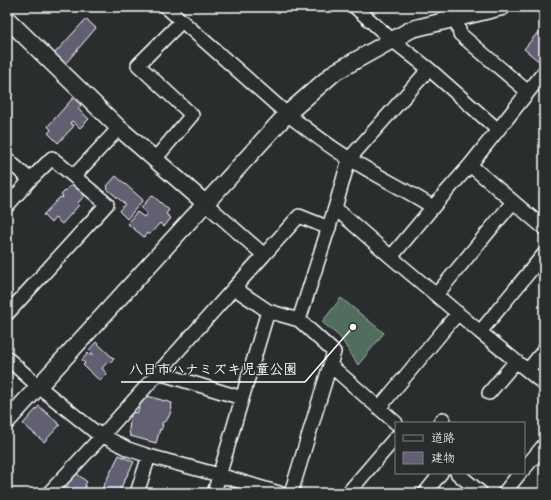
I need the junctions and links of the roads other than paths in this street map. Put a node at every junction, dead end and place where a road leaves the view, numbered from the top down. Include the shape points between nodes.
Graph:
1 (166, 7) edge
2 (355, 7) edge
3 (502, 7) edge
4 (451, 15) edge
5 (182, 21) junction
6 (10, 26) edge
7 (392, 40) junction
8 (429, 70) junction
9 (544, 72) edge
10 (528, 92) junction
11 (287, 114) junction
12 (120, 128) junction
13 (498, 130) junction
14 (7, 159) edge
15 (155, 159) junction
16 (349, 159) junction
17 (470, 166) junction
18 (74, 176) junction
19 (30, 180) junction
20 (513, 202) junction
21 (205, 203) junction
22 (7, 206) edge
23 (433, 207) junction
24 (335, 208) junction
25 (328, 228) junction
26 (544, 228) edge
27 (544, 254) edge
28 (264, 255) junction
29 (391, 257) junction
30 (234, 288) junction
31 (436, 295) junction
32 (268, 311) junction
33 (458, 313) junction
34 (7, 314) edge
35 (299, 320) junction
36 (480, 332) junction
37 (544, 350) edge
38 (7, 358) edge
39 (516, 361) junction
40 (330, 366) junction
41 (528, 370) junction
42 (159, 373) junction
43 (544, 384) edge
44 (38, 386) junction
45 (489, 393) dead end
46 (242, 398) junction
47 (379, 408) junction
48 (7, 421) edge
49 (395, 422) edge
50 (102, 436) junction
51 (395, 438) edge
52 (544, 444) edge
53 (148, 456) junction
54 (525, 467) edge
55 (440, 474) edge
56 (458, 474) edge
57 (519, 474) edge
58 (219, 475) junction
59 (49, 493) edge
60 (137, 493) edge
61 (214, 493) edge
62 (280, 493) edge
63 (291, 493) edge
64 (348, 493) edge
65 (425, 493) edge
66 (480, 493) edge
67 (504, 493) edge

1 - 5 street
2 - 7 street
3 - 4 street
4 - 7 street via 412,29
4 - 10 street via 460,34
5 - 11 street
5 - 15 street via 138,65 192,115
6 - 12 street
7 - 8 street
7 - 11 street via 335,72
8 - 13 street
8 - 16 street
9 - 10 street
10 - 13 street
11 - 16 street
11 - 21 street
12 - 15 street
12 - 18 street
13 - 17 street
14 - 19 street
15 - 21 street
16 - 23 street
16 - 24 street
17 - 20 street
17 - 23 street
18 - 19 street via 52,158
18 - 34 street via 107,204
19 - 22 street
20 - 26 street
20 - 31 street
21 - 28 street
21 - 44 street
23 - 29 street
24 - 25 street
24 - 29 street
25 - 28 street via 298,216
25 - 35 street
27 - 36 street
28 - 30 street
29 - 31 street
30 - 32 street
30 - 42 street
31 - 33 street
32 - 35 street
32 - 46 street
33 - 36 street
33 - 47 street
35 - 40 street via 334,352
36 - 39 street
37 - 41 street
38 - 44 street
39 - 41 street
39 - 45 street
40 - 47 street
40 - 63 street
41 - 43 street
42 - 46 street
42 - 50 street
44 - 48 street
44 - 50 street
46 - 58 street
47 - 49 street
50 - 53 street
50 - 59 street
51 - 64 street
52 - 54 street
53 - 58 street
53 - 60 street
55 - 65 street
56 - 66 street
57 - 67 street
58 - 61 street
58 - 62 street

